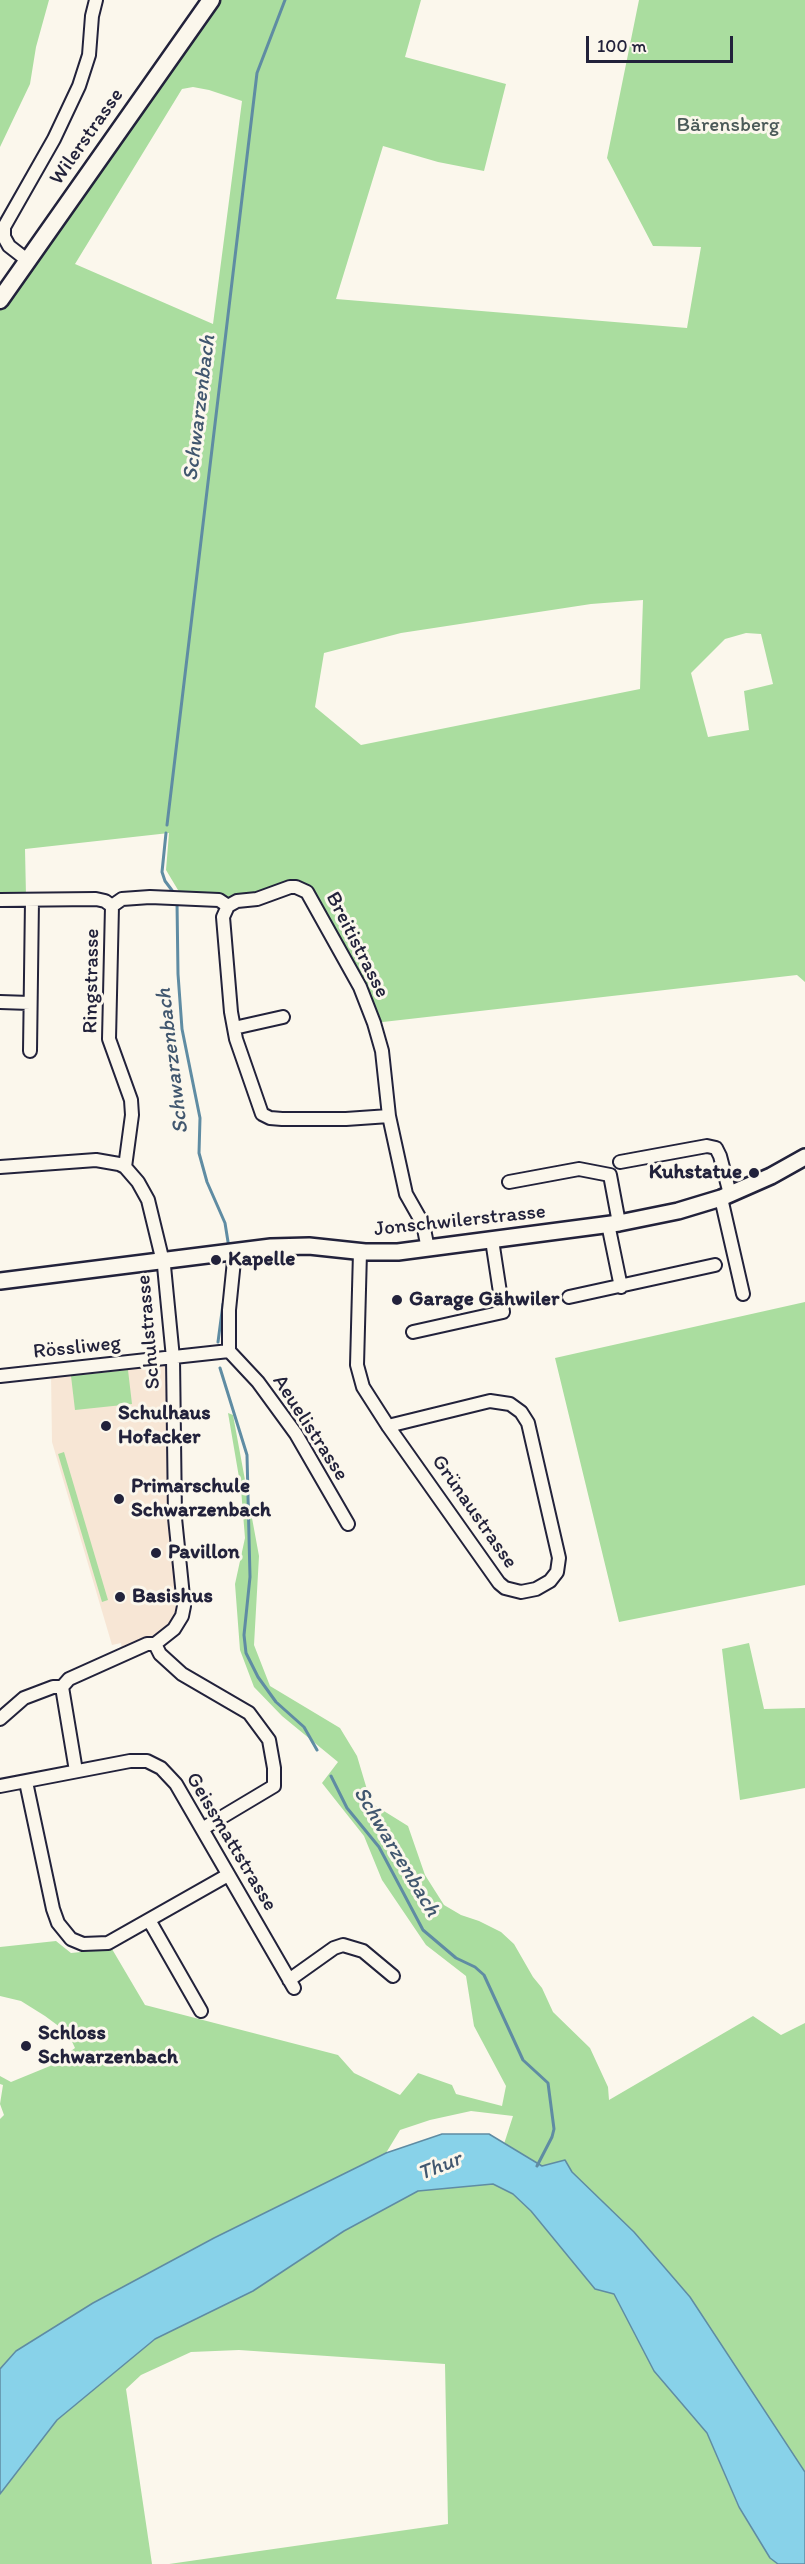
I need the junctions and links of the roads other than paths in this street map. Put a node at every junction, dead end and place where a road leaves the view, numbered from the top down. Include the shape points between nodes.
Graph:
1 (96, 0) edge
2 (211, 0) edge
3 (27, 260) junction
4 (0, 300) edge
5 (0, 900) edge
6 (32, 900) junction
7 (112, 906) junction
8 (228, 906) junction
9 (0, 1002) edge
10 (30, 1003) junction
11 (283, 1017) dead end
12 (234, 1028) junction
13 (30, 1051) dead end
14 (389, 1116) junction
15 (805, 1157) edge
16 (620, 1162) dead end
17 (0, 1167) edge
18 (125, 1167) junction
19 (509, 1182) dead end
20 (725, 1196) junction
21 (614, 1224) junction
22 (492, 1240) junction
23 (428, 1249) junction
24 (235, 1251) junction
25 (360, 1252) junction
26 (163, 1260) junction
27 (715, 1265) dead end
28 (0, 1281) edge
29 (621, 1287) junction
30 (743, 1294) dead end
31 (569, 1298) dead end
32 (413, 1332) dead end
33 (229, 1351) junction
34 (173, 1358) junction
35 (0, 1376) edge
36 (388, 1426) junction
37 (348, 1524) dead end
38 (155, 1644) junction
39 (62, 1687) junction
40 (0, 1719) edge
41 (76, 1771) junction
42 (26, 1782) junction
43 (0, 1786) edge
44 (202, 1829) junction
45 (228, 1875) junction
46 (149, 1920) junction
47 (393, 1976) dead end
48 (201, 2011) dead end

1 - 3 street via 89,55 80,86 4,227 9,246
2 - 3 main road, Wilerstrasse
3 - 4 main road, Wilerstrasse
5 - 6 street, Ringstrasse
6 - 7 street, Ringstrasse via 96,899
6 - 10 street
7 - 8 street, Breitistrasse via 126,898 219,900
7 - 18 street, Ringstrasse via 109,1039 131,1100
8 - 12 street via 223,917
8 - 14 street, Breitistrasse via 290,887 302,889 311,897 360,987 374,1023 382,1051
9 - 10 street
10 - 13 street
11 - 12 street
12 - 14 street via 256,1101 265,1116
14 - 23 street, Breitistrasse via 406,1194 423,1224
15 - 20 street, Jonschwilerstrasse
16 - 20 street via 707,1146 716,1148
17 - 18 street via 96,1160
18 - 26 street, Schulstrasse via 148,1200
19 - 21 street via 579,1169 610,1175
20 - 21 street, Jonschwilerstrasse via 678,1211
20 - 30 street
21 - 22 street, Jonschwilerstrasse
21 - 29 street
22 - 23 street, Jonschwilerstrasse
22 - 32 street via 504,1312
23 - 25 street, Jonschwilerstrasse
24 - 25 street, Jonschwilerstrasse via 309,1246
24 - 26 street, Jonschwilerstrasse
24 - 33 street
25 - 36 street, Grünaustrasse via 359,1377
26 - 28 street, Jonschwilerstrasse
26 - 34 street, Schulstrasse
27 - 29 street
29 - 31 street
33 - 34 street, Rössliweg
33 - 37 street, Aeuelistrasse via 258,1382 296,1434
34 - 35 street, Rössliweg
34 - 38 street, Schulstrasse via 175,1518 184,1606 174,1629
36 - 36 street, Grünaustrasse via 499,1583 521,1592 550,1581 559,1558 528,1423 521,1412 510,1404 490,1401
38 - 39 street, Schulstrasse via 147,1644 69,1679
38 - 44 street via 182,1674 249,1713 261,1725 271,1748 274,1786
39 - 40 street, Schulstrasse via 24,1698
39 - 41 street
41 - 42 street, Geissmattstrasse
41 - 44 street, Geissmattstrasse via 133,1761 154,1763 174,1782
42 - 43 street, Geissmattstrasse
42 - 46 street via 52,1909 64,1932 83,1944 97,1944
44 - 45 street, Geissmattstrasse
45 - 46 street
45 - 47 street, Geissmattstrasse via 292,1984 334,1948 343,1945 363,1952
46 - 48 street

